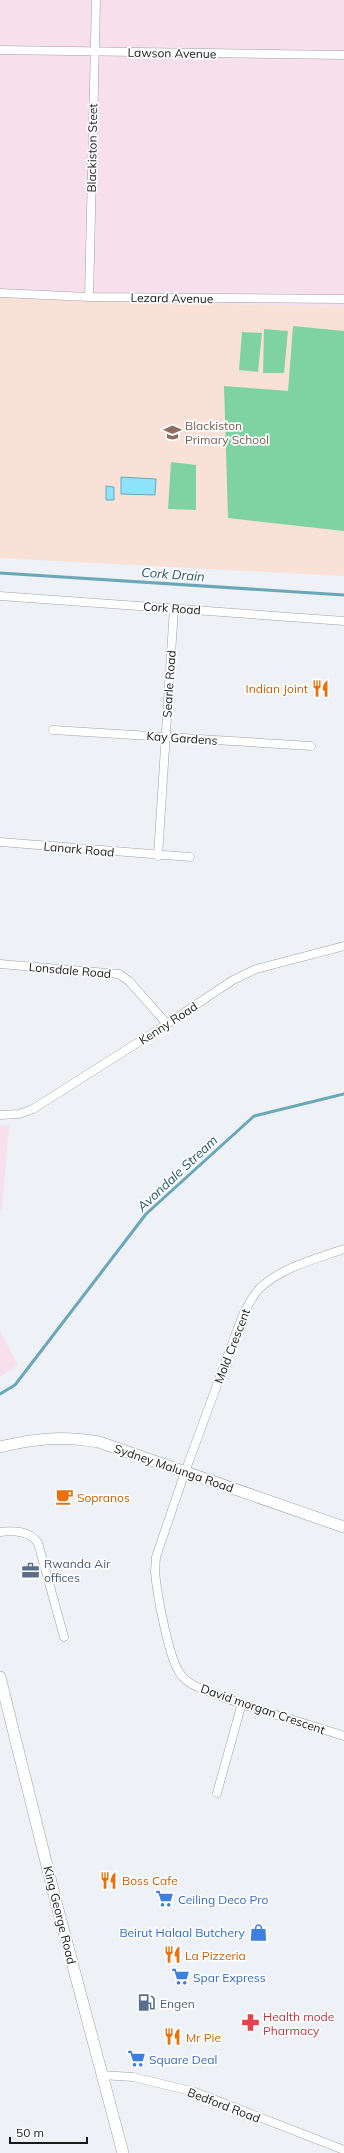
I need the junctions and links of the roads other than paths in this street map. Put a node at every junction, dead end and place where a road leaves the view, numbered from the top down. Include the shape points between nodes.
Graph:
1 (96, 0) edge
2 (0, 50) edge
3 (94, 52) junction
4 (344, 55) edge
5 (0, 293) edge
6 (89, 297) junction
7 (344, 299) edge
8 (0, 596) edge
9 (174, 608) junction
10 (344, 621) edge
11 (53, 730) dead end
12 (166, 736) junction
13 (311, 746) dead end
14 (0, 842) edge
15 (158, 856) junction
16 (190, 857) dead end
17 (344, 946) edge
18 (0, 964) edge
19 (167, 1024) junction
20 (0, 1115) edge
21 (344, 1250) edge
22 (0, 1447) edge
23 (185, 1472) junction
24 (344, 1527) edge
25 (0, 1532) edge
26 (64, 1637) dead end
27 (0, 1677) edge
28 (242, 1703) junction
29 (344, 1736) edge
30 (217, 1793) dead end
31 (101, 2074) junction
32 (344, 2150) edge
33 (122, 2153) edge

1 - 3 street, Blackiston Steet
2 - 3 street, Lawson Avenue
3 - 4 street, Lawson Avenue
3 - 6 street, Blackiston Steet
5 - 6 street, Lezard Avenue
6 - 7 street, Lezard Avenue
8 - 9 street, Cork Road
9 - 10 street, Cork Road
9 - 12 street, Searle Road
11 - 12 street, Kay Gardens
12 - 13 street, Kay Gardens
12 - 15 street, Searle Road
14 - 15 street, Lanark Road
15 - 16 street, Lanark Road
17 - 19 street, Kenny Road via 256,969 233,980
18 - 19 street, Lonsdale Road via 119,974 129,981
19 - 20 street, Kenny Road via 32,1110
21 - 23 street, Mold Crescent via 299,1265 273,1278 259,1289 242,1317
22 - 23 main road, Sydney Malunga Road via 70,1437 99,1442
23 - 24 main road, Sydney Malunga Road
23 - 28 street, David morgan Crescent via 156,1557 155,1572 173,1658 179,1672 188,1682
25 - 26 street via 17,1532 35,1539
27 - 31 main road, King George Road
28 - 29 street, David morgan Crescent
28 - 30 street
31 - 32 street, Bedford Road via 133,2077 195,2092
31 - 33 main road, King George Road

